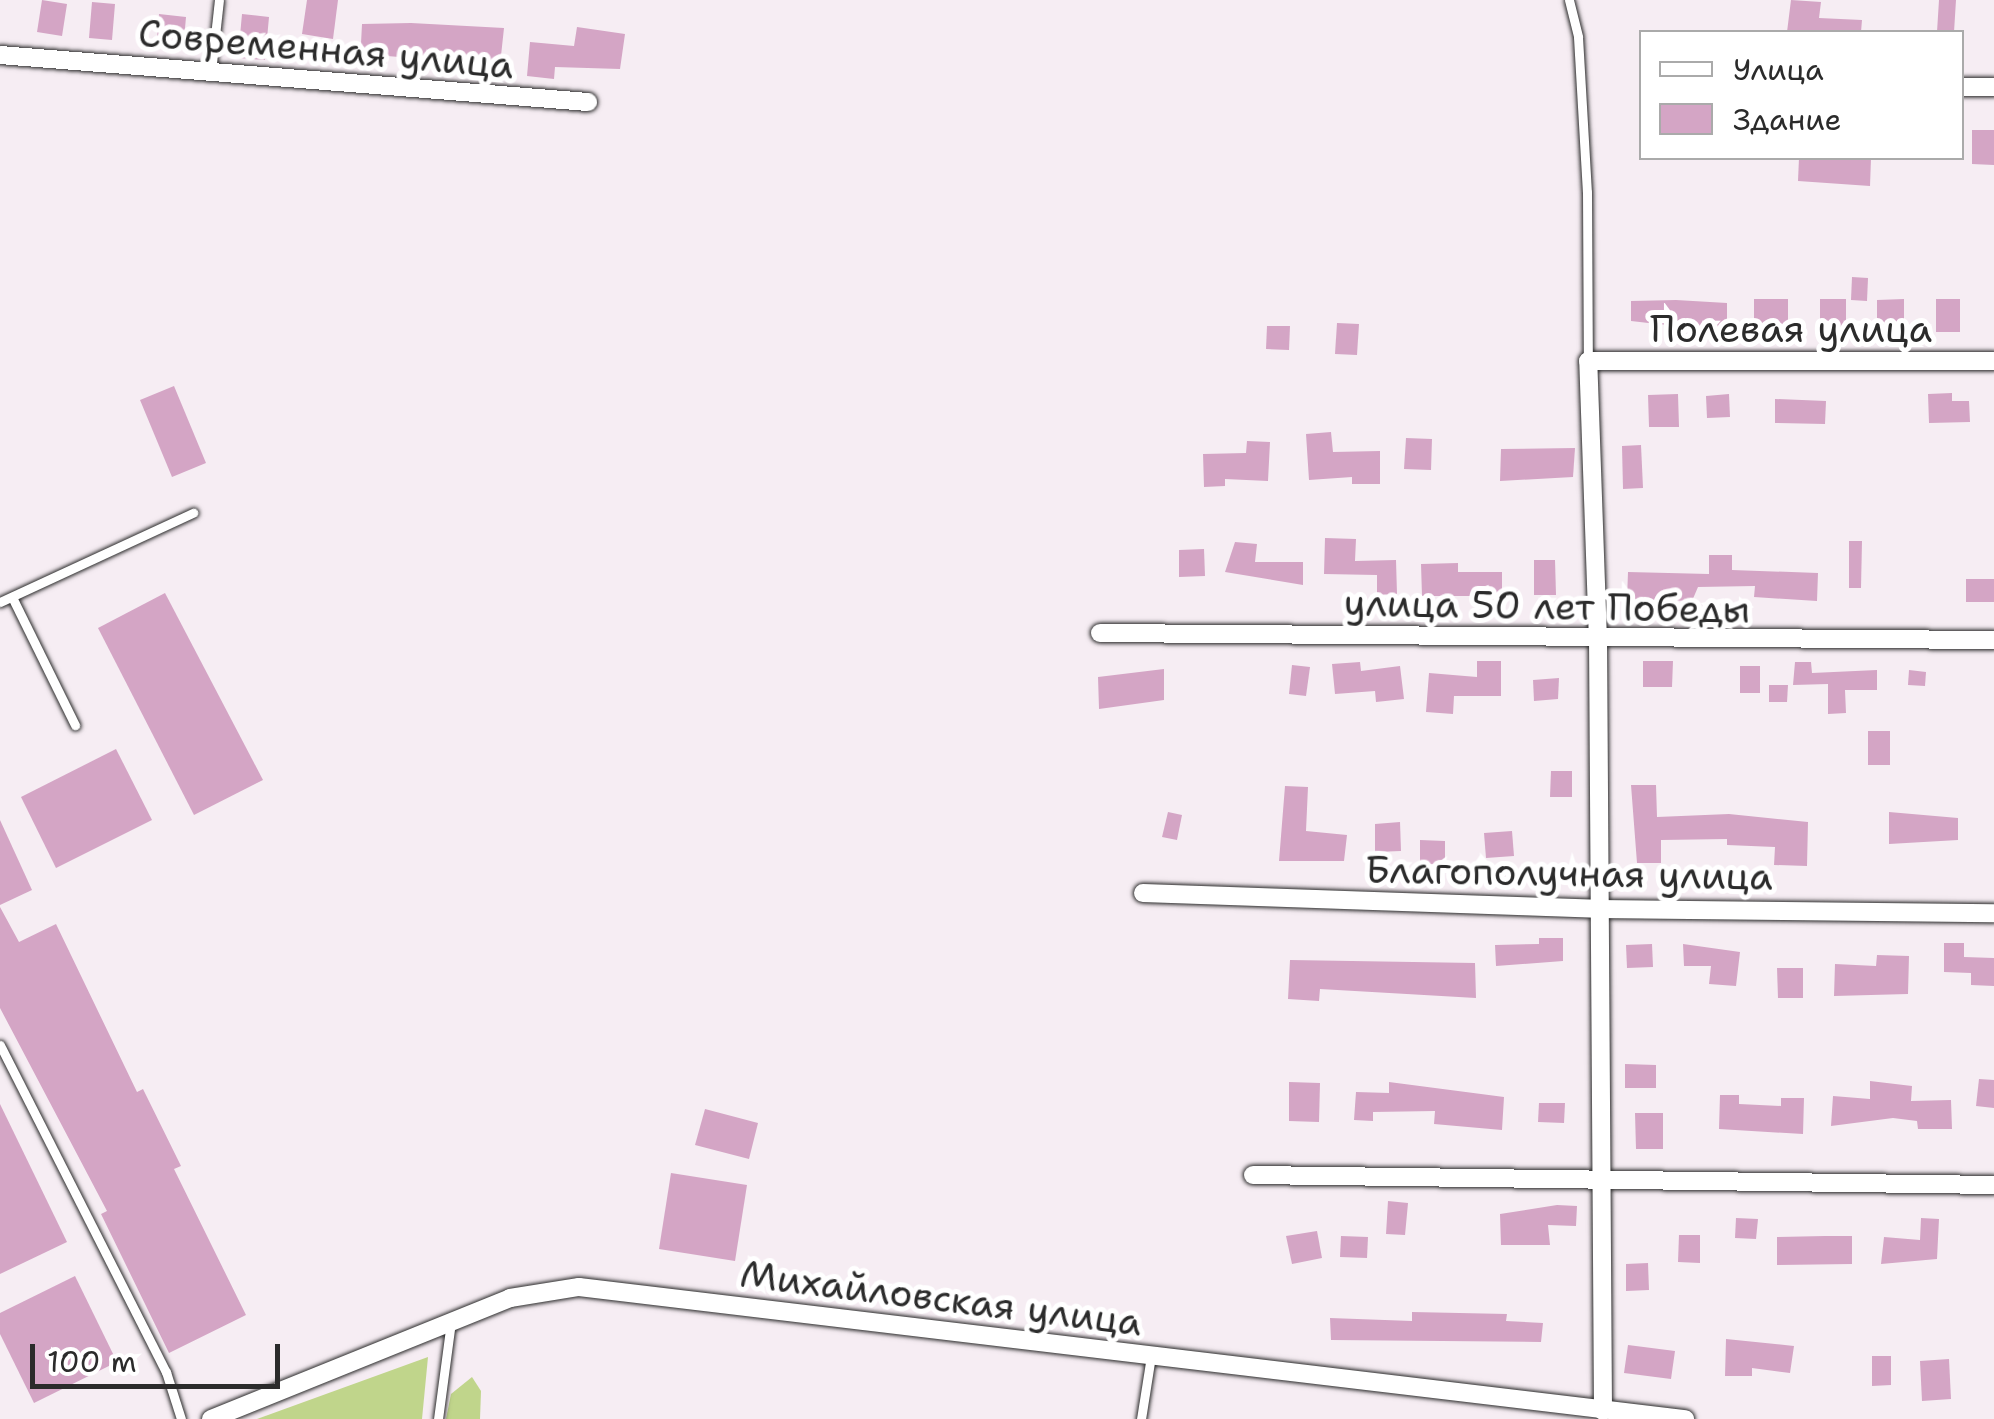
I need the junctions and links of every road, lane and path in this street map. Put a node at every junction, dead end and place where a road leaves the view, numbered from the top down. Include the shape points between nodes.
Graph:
1 (219, 0) edge
2 (1569, 0) edge
3 (0, 55) edge
4 (211, 72) junction
5 (1964, 86) edge
6 (1994, 87) edge
7 (588, 102) dead end
8 (1588, 361) junction
9 (1994, 361) edge
10 (193, 513) dead end
11 (12, 597) junction
12 (0, 602) edge
13 (1100, 632) dead end
14 (1994, 640) edge
15 (1598, 641) junction
16 (75, 726) dead end
17 (1143, 894) dead end
18 (1596, 910) junction
19 (1994, 912) edge
20 (0, 1045) edge
21 (1254, 1175) dead end
22 (1601, 1178) junction
23 (1994, 1185) edge
24 (451, 1322) junction
25 (1151, 1356) junction
26 (1603, 1411) junction
27 (180, 1419) edge
28 (211, 1419) edge
29 (438, 1419) edge
30 (1141, 1419) edge
31 (1685, 1419) edge

1 - 4 lane
2 - 8 lane via 1578,37 1588,192
3 - 4 street, Современная улица
4 - 7 street, Современная улица
5 - 6 street
8 - 9 street, Полевая улица
8 - 15 street
10 - 11 lane
11 - 12 lane
11 - 16 lane
13 - 15 street, улица 50 лет Победы
14 - 15 street, улица 50 лет Победы
15 - 18 street
17 - 18 street, Благополучная улица
18 - 19 street, Благополучная улица
18 - 22 street
20 - 27 lane via 166,1372
21 - 22 street
22 - 23 street
22 - 26 street
24 - 25 street, Михайловская улица via 510,1298 579,1287
24 - 28 street, Михайловская улица
24 - 29 lane
25 - 26 street, Михайловская улица
25 - 30 lane
26 - 31 street, Михайловская улица

